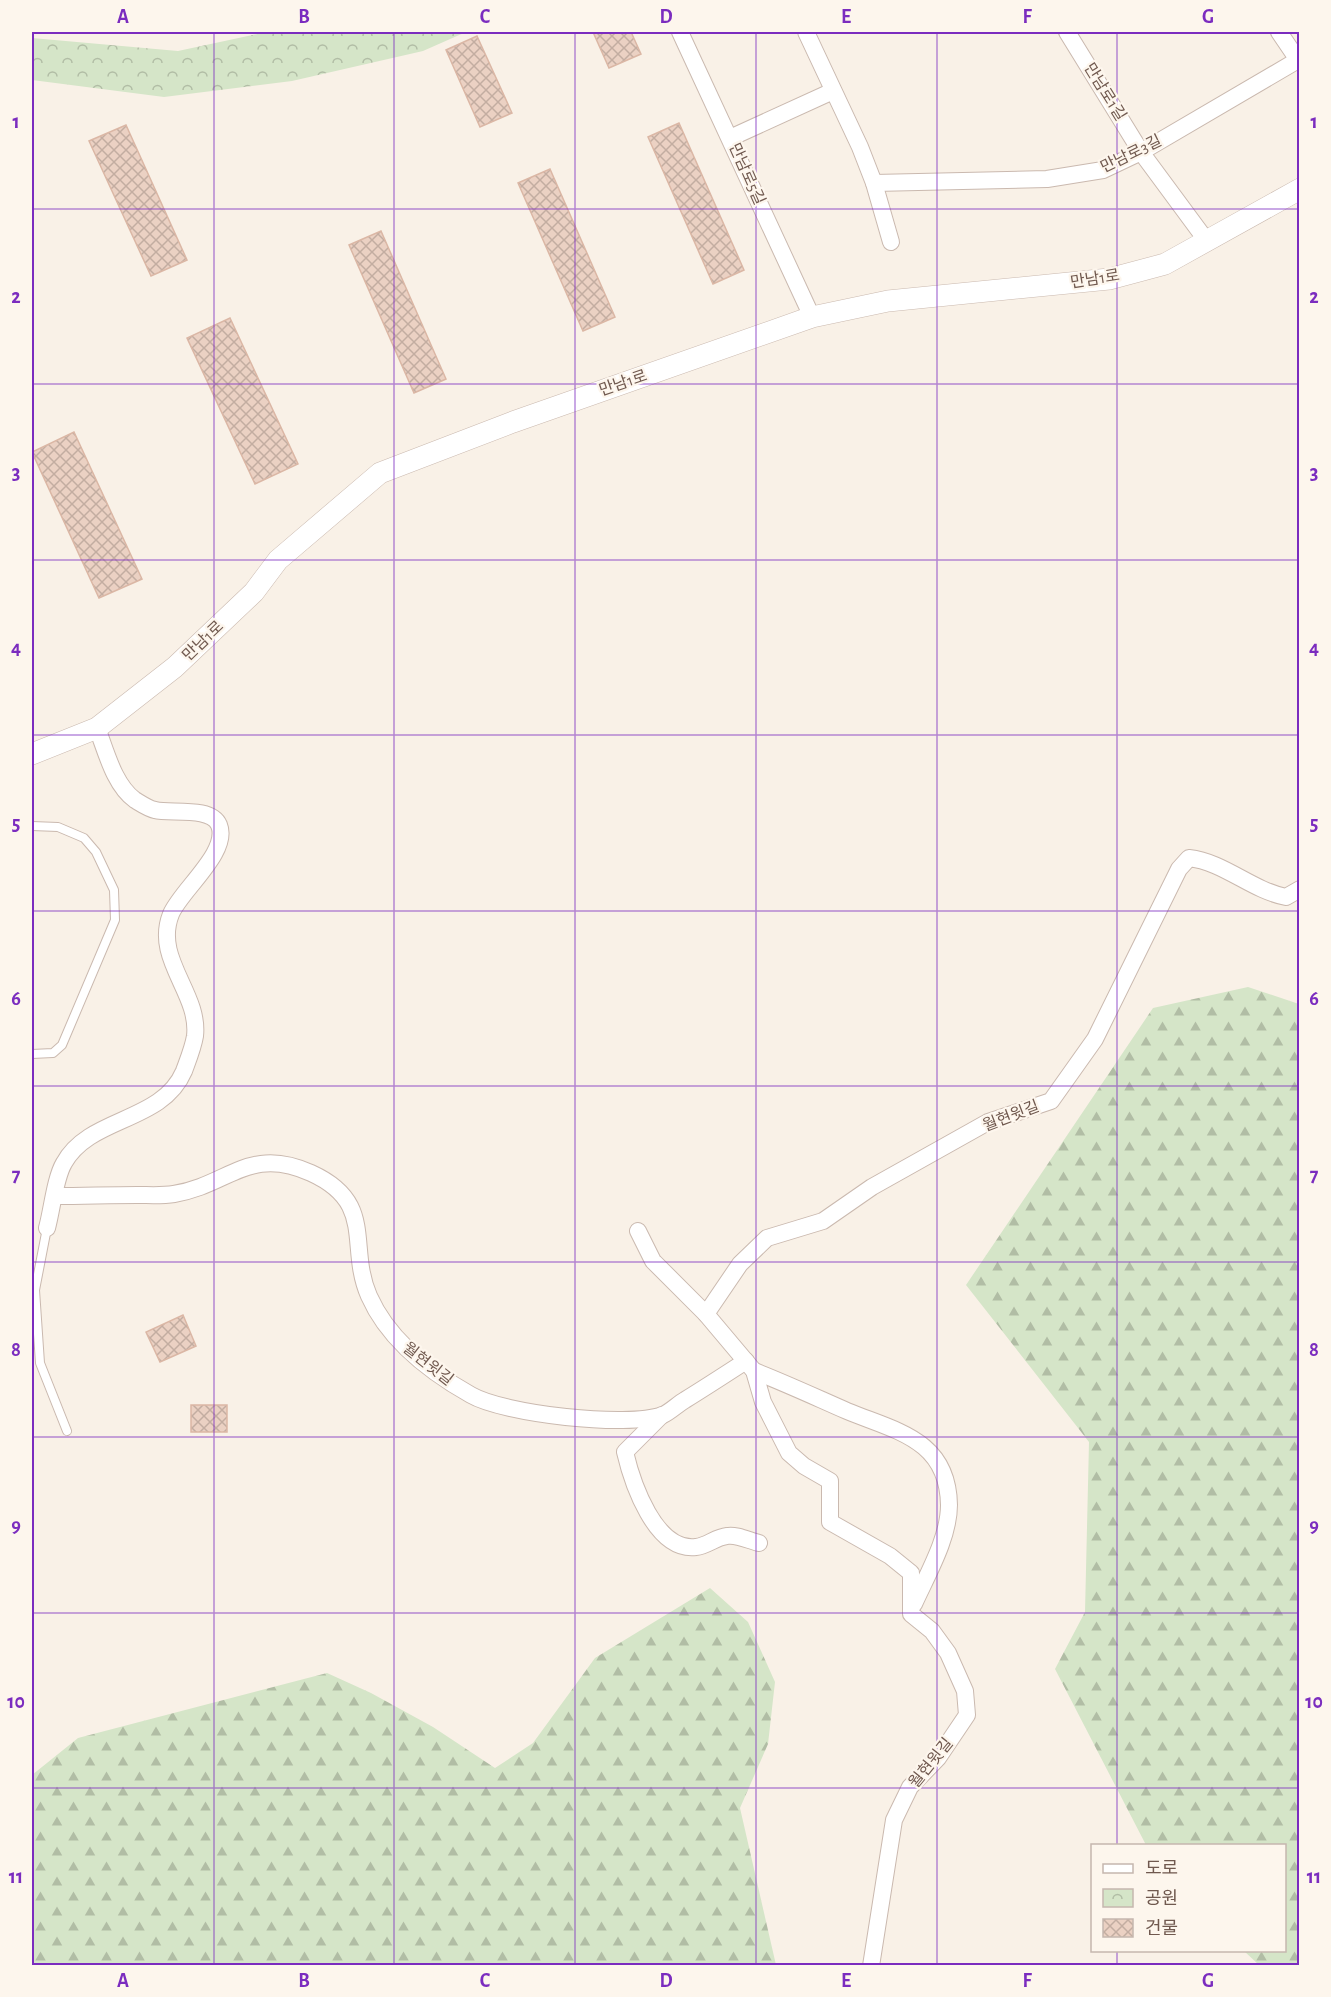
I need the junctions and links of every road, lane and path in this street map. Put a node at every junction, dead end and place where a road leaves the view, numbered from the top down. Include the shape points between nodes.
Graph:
1 (680, 32) edge
2 (806, 32) edge
3 (1067, 32) edge
4 (1279, 32) edge
5 (833, 91) junction
6 (730, 138) junction
7 (1141, 152) junction
8 (874, 183) junction
9 (1299, 189) edge
10 (1206, 240) junction
11 (891, 242) dead end
12 (812, 317) junction
13 (97, 728) junction
14 (32, 754) edge
15 (32, 826) edge
16 (1299, 889) edge
17 (32, 1054) edge
18 (56, 1196) junction
19 (47, 1228) joint
20 (638, 1231) dead end
21 (706, 1314) junction
22 (750, 1366) junction
23 (662, 1415) junction
24 (67, 1431) dead end
25 (759, 1543) dead end
26 (911, 1614) junction
27 (872, 1965) edge

1 - 6 street, 만남로5길
2 - 5 street
3 - 7 street, 만남로1길
4 - 7 street, 만남로3길 via 1298,60
5 - 6 street
5 - 8 street
6 - 12 street, 만남로5길
7 - 8 street, 만남로3길 via 1083,175
7 - 10 street, 만남로1길
8 - 11 street
9 - 10 street, 만남1로
10 - 12 street, 만남1로 via 1165,264 1109,279 888,301
12 - 13 street, 만남1로 via 380,473 278,560 254,592 176,667
13 - 14 street, 만남1로
13 - 18 street via 120,783 133,799 154,810 212,817 219,824 220,838 209,862 171,915 167,940 192,1014 195,1035 184,1071 177,1085 152,1107 75,1148 63,1164
15 - 17 lane via 58,826 84,838 96,852 114,890 115,920 62,1045 53,1053
16 - 21 street, 월현윗길 via 1286,897 1271,894 1204,860 1189,858 1179,869 1095,1039 1051,1101 988,1122 872,1187 824,1221 767,1238 740,1264
18 - 19 street
18 - 23 street, 월현윗길 via 174,1194 260,1162 285,1163 336,1188 350,1204 359,1228 362,1276 381,1319 405,1348 473,1397 569,1418 608,1421
19 - 24 lane via 34,1290 39,1363
20 - 21 street via 653,1261
21 - 22 street
22 - 23 street, 월현윗길
22 - 26 street via 789,1453 830,1480 830,1522 890,1556 911,1573
22 - 26 street via 897,1429 925,1446 937,1459 949,1506 944,1531
23 - 25 street, 월현윗길 via 625,1452 640,1503 652,1520 667,1536 695,1547 729,1535
26 - 27 street, 월현윗길 via 932,1631 948,1653 965,1690 967,1716 938,1758 910,1787 894,1820

